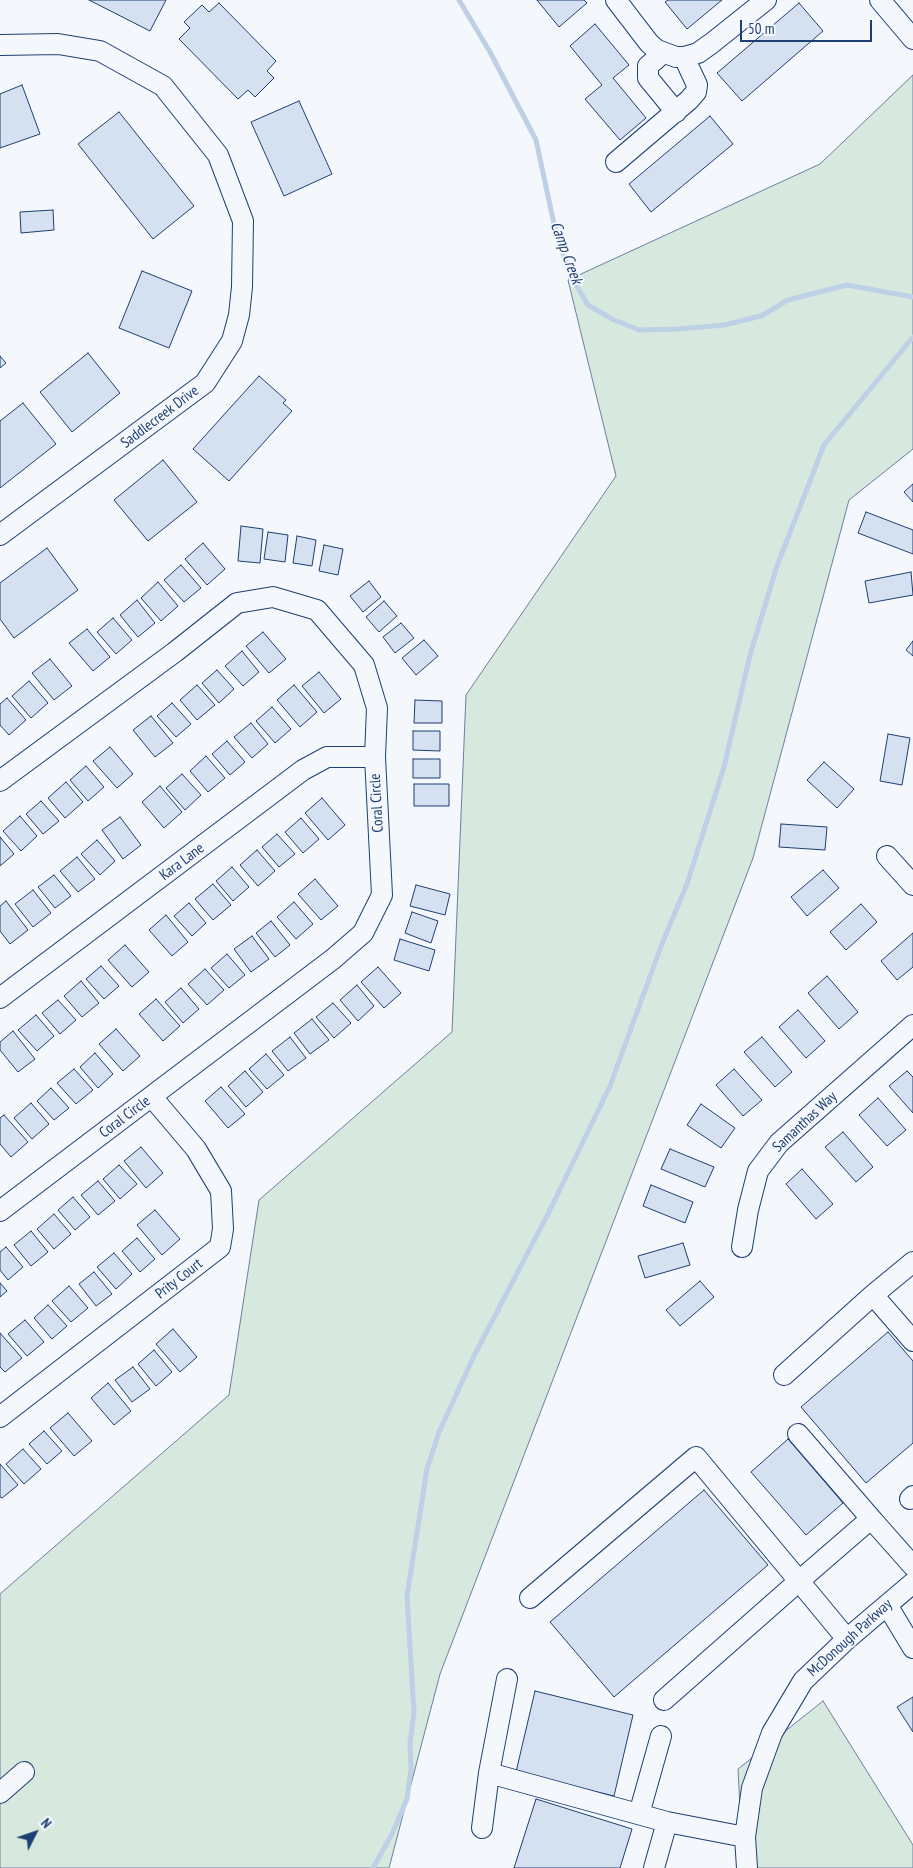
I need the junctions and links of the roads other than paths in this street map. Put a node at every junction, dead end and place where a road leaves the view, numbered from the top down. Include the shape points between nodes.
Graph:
1 (616, 0) edge
2 (766, 0) edge
3 (880, 0) edge
4 (913, 38) edge
5 (0, 45) edge
6 (663, 53) junction
7 (684, 58) junction
8 (676, 112) junction
9 (616, 162) dead end
10 (0, 535) edge
11 (375, 757) junction
12 (0, 781) edge
13 (887, 856) dead end
14 (913, 885) edge
15 (0, 998) edge
16 (913, 1024) edge
17 (152, 1097) junction
18 (0, 1211) edge
19 (742, 1247) dead end
20 (913, 1262) edge
21 (873, 1295) junction
22 (913, 1342) edge
23 (784, 1374) dead end
24 (0, 1417) edge
25 (798, 1434) dead end
26 (874, 1522) junction
27 (913, 1566) edge
28 (799, 1581) junction
29 (913, 1583) edge
30 (530, 1598) dead end
31 (887, 1605) junction
32 (847, 1639) junction
33 (913, 1648) edge
34 (507, 1679) dead end
35 (664, 1700) dead end
36 (661, 1736) dead end
37 (24, 1772) dead end
38 (489, 1773) junction
39 (0, 1793) edge
40 (639, 1814) junction
41 (667, 1822) junction
42 (482, 1828) dead end
43 (745, 1837) junction
44 (654, 1868) edge
45 (747, 1868) edge

1 - 6 street via 649,43
2 - 7 street via 698,53
3 - 4 street
5 - 10 street, Saddlecreek Drive via 58,44 100,51 162,86 218,155 243,221 240,315 232,341 205,383
6 - 7 street
6 - 8 street via 648,66 648,78
7 - 8 street via 697,86 696,92
8 - 9 street
11 - 12 street, Coral Circle via 377,708 364,665 317,610 273,597 237,603
11 - 15 street, Kara Lane via 327,757 304,770
11 - 17 street, Coral Circle via 382,895 363,933
13 - 14 street
16 - 19 street, Samanthas Way via 779,1143 758,1171
17 - 18 street, Coral Circle
17 - 24 street, Prity Court via 196,1149 221,1191 223,1229 220,1248
20 - 21 street
21 - 22 street
21 - 23 street
25 - 26 street
26 - 27 street
26 - 28 street via 866,1522 858,1528
28 - 30 street via 696,1457
28 - 32 street
28 - 35 street
29 - 31 street, McDonough Parkway
31 - 32 street, McDonough Parkway
31 - 33 street
32 - 43 street, McDonough Parkway via 803,1681 772,1732 752,1788
34 - 38 street
36 - 40 street
37 - 39 street
38 - 40 street
38 - 42 street
40 - 41 street
41 - 43 street
41 - 44 street
43 - 45 street, McDonough Parkway

